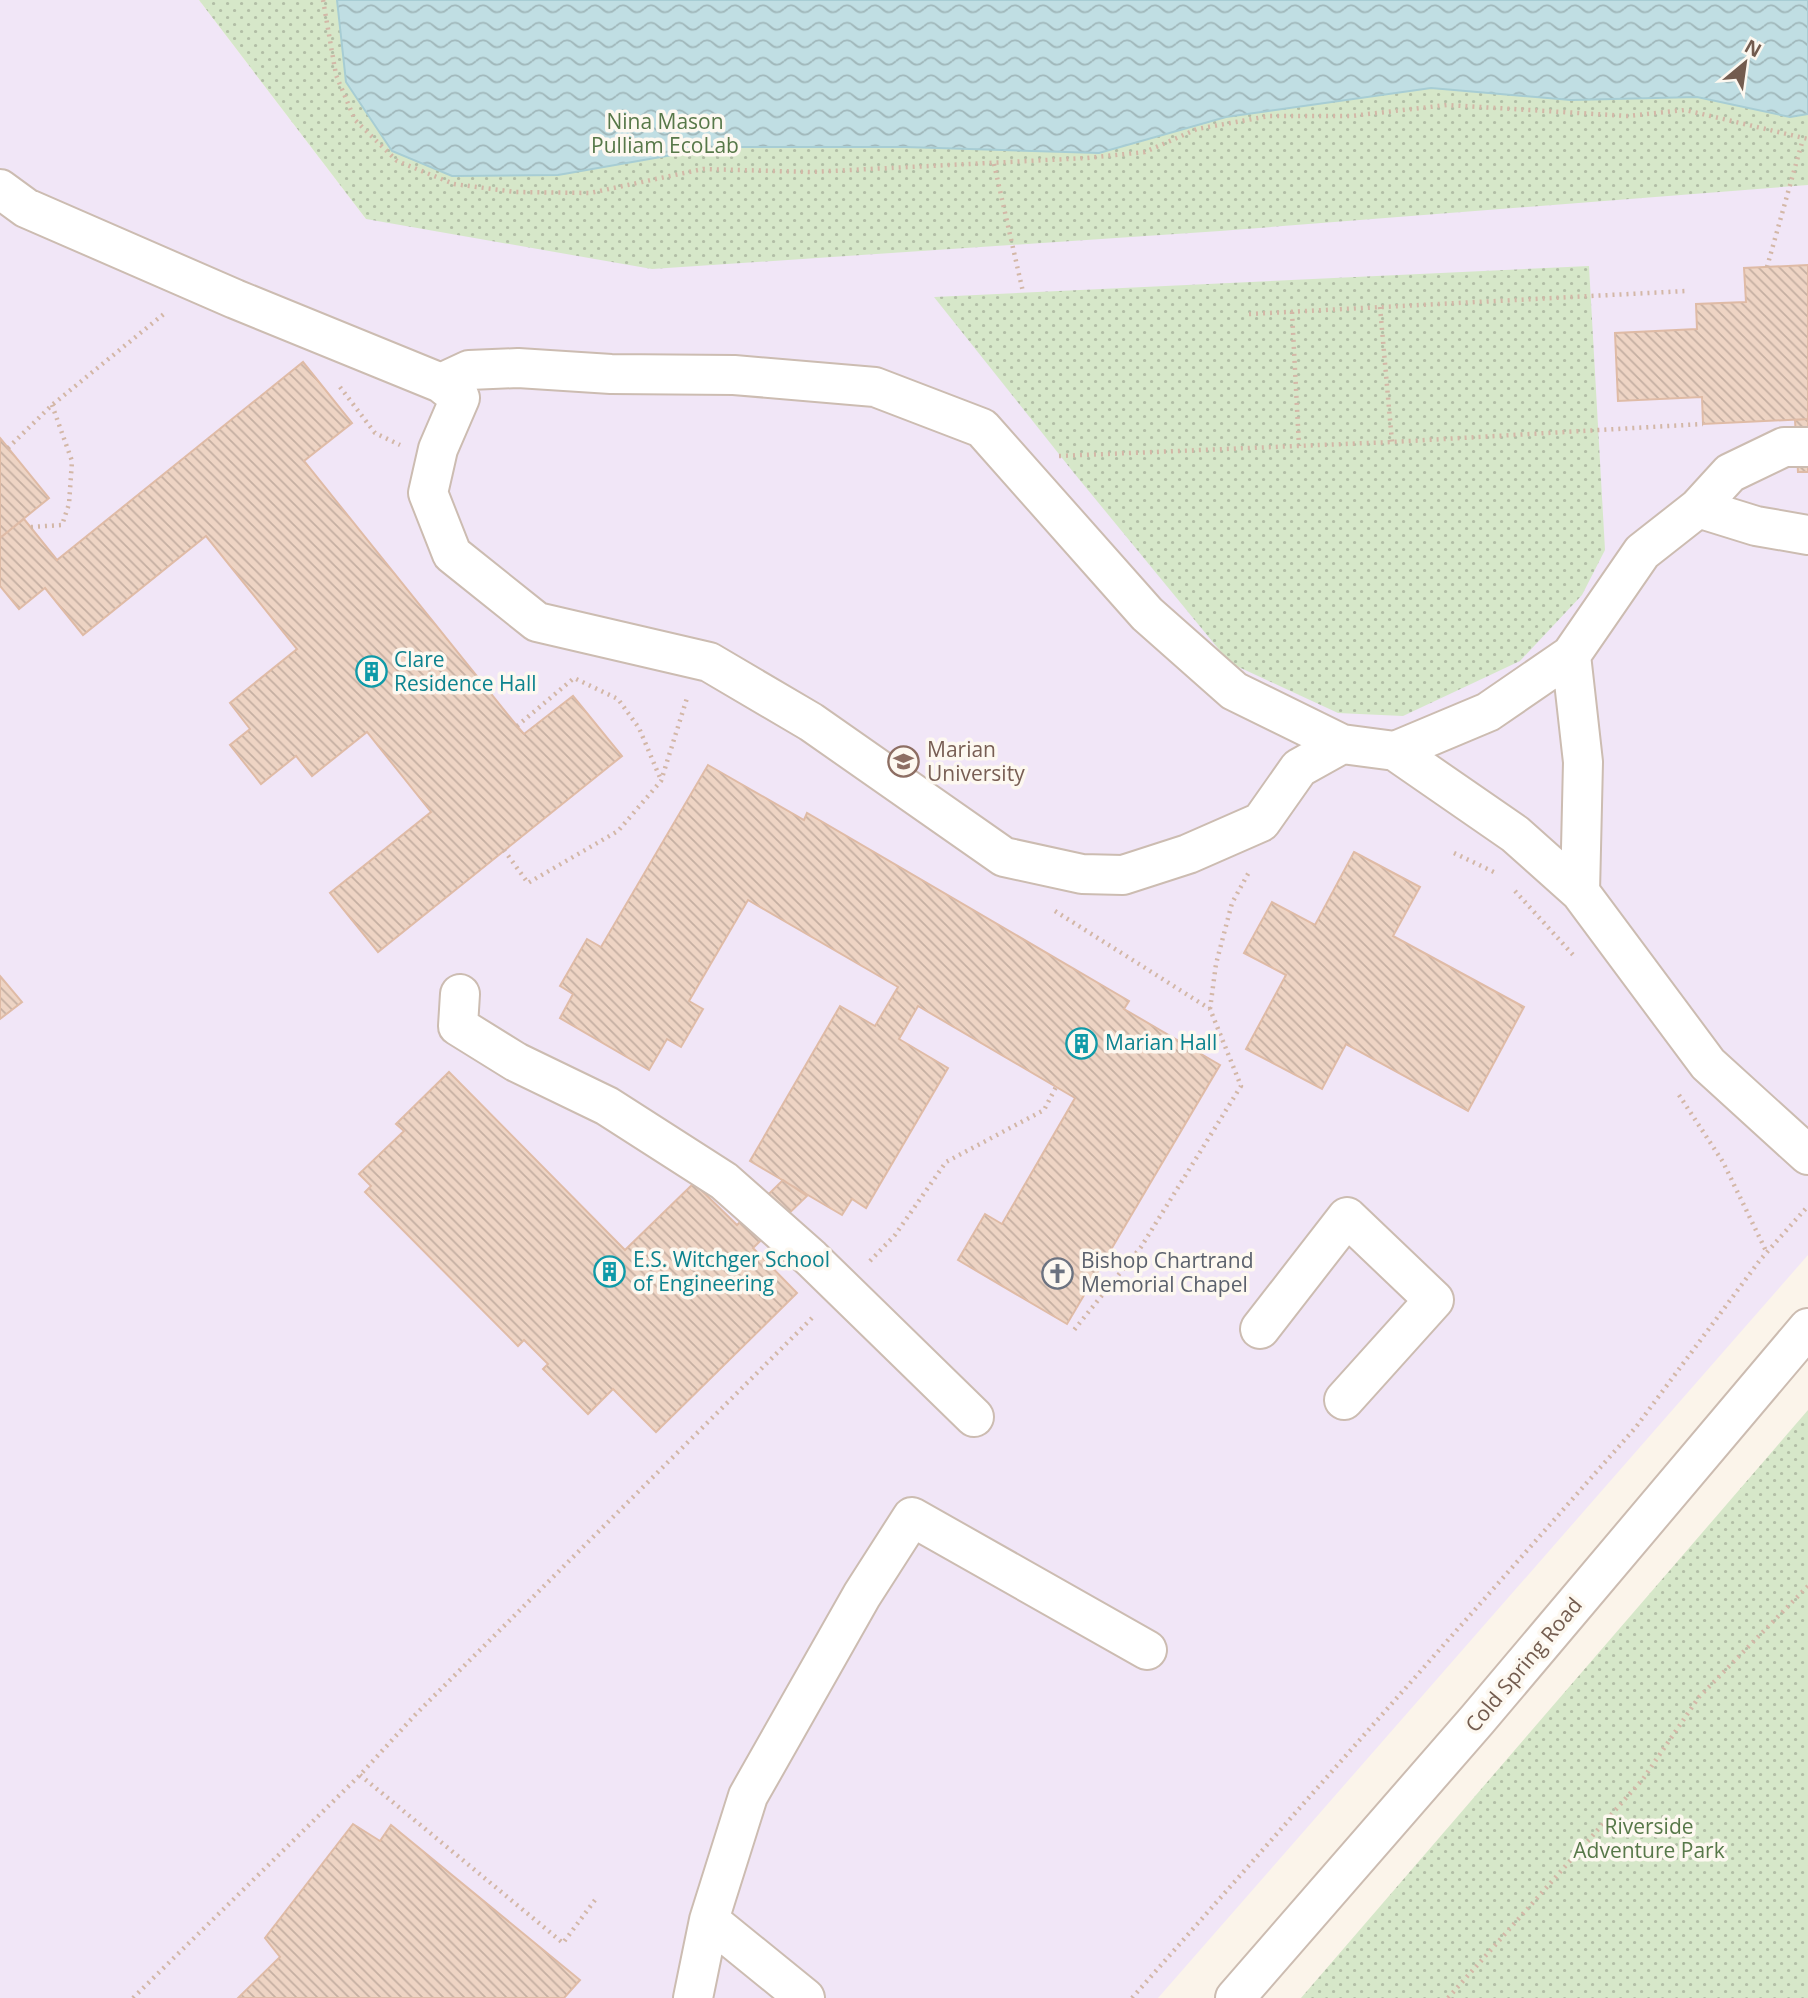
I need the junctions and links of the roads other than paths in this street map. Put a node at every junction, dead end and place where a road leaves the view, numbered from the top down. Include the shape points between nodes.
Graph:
1 (0, 189) edge
2 (441, 383) junction
3 (1808, 447) edge
4 (1698, 508) junction
5 (1808, 536) edge
6 (1571, 654) junction
7 (1342, 744) junction
8 (1395, 751) junction
9 (1580, 892) junction
10 (460, 994) dead end
11 (1808, 1155) edge
12 (1808, 1328) edge
13 (1260, 1329) dead end
14 (1344, 1400) dead end
15 (974, 1417) dead end
16 (1147, 1650) dead end
17 (709, 1920) junction
18 (696, 1996) edge
19 (804, 1998) edge
20 (1235, 1998) edge

1 - 2 street via 26,208
2 - 7 street via 469,370 518,368 734,375 875,387 982,428 1147,614 1234,691
2 - 7 street via 460,398 438,449 428,493 452,554 537,622 709,662 811,722 1004,857 1082,874 1123,875 1188,854 1261,821 1299,768
3 - 4 street via 1784,447 1730,473
4 - 5 street
4 - 6 street via 1642,552
6 - 8 street via 1488,712
6 - 9 street via 1583,762
7 - 8 street
8 - 9 street via 1515,834
9 - 11 street via 1708,1064
10 - 15 street via 458,1027 516,1062 607,1106 724,1181
12 - 20 street, Cold Spring Road via 1478,1720
13 - 14 street via 1347,1217 1434,1300
16 - 17 street via 912,1517 862,1595 748,1796
17 - 18 street
17 - 19 street

